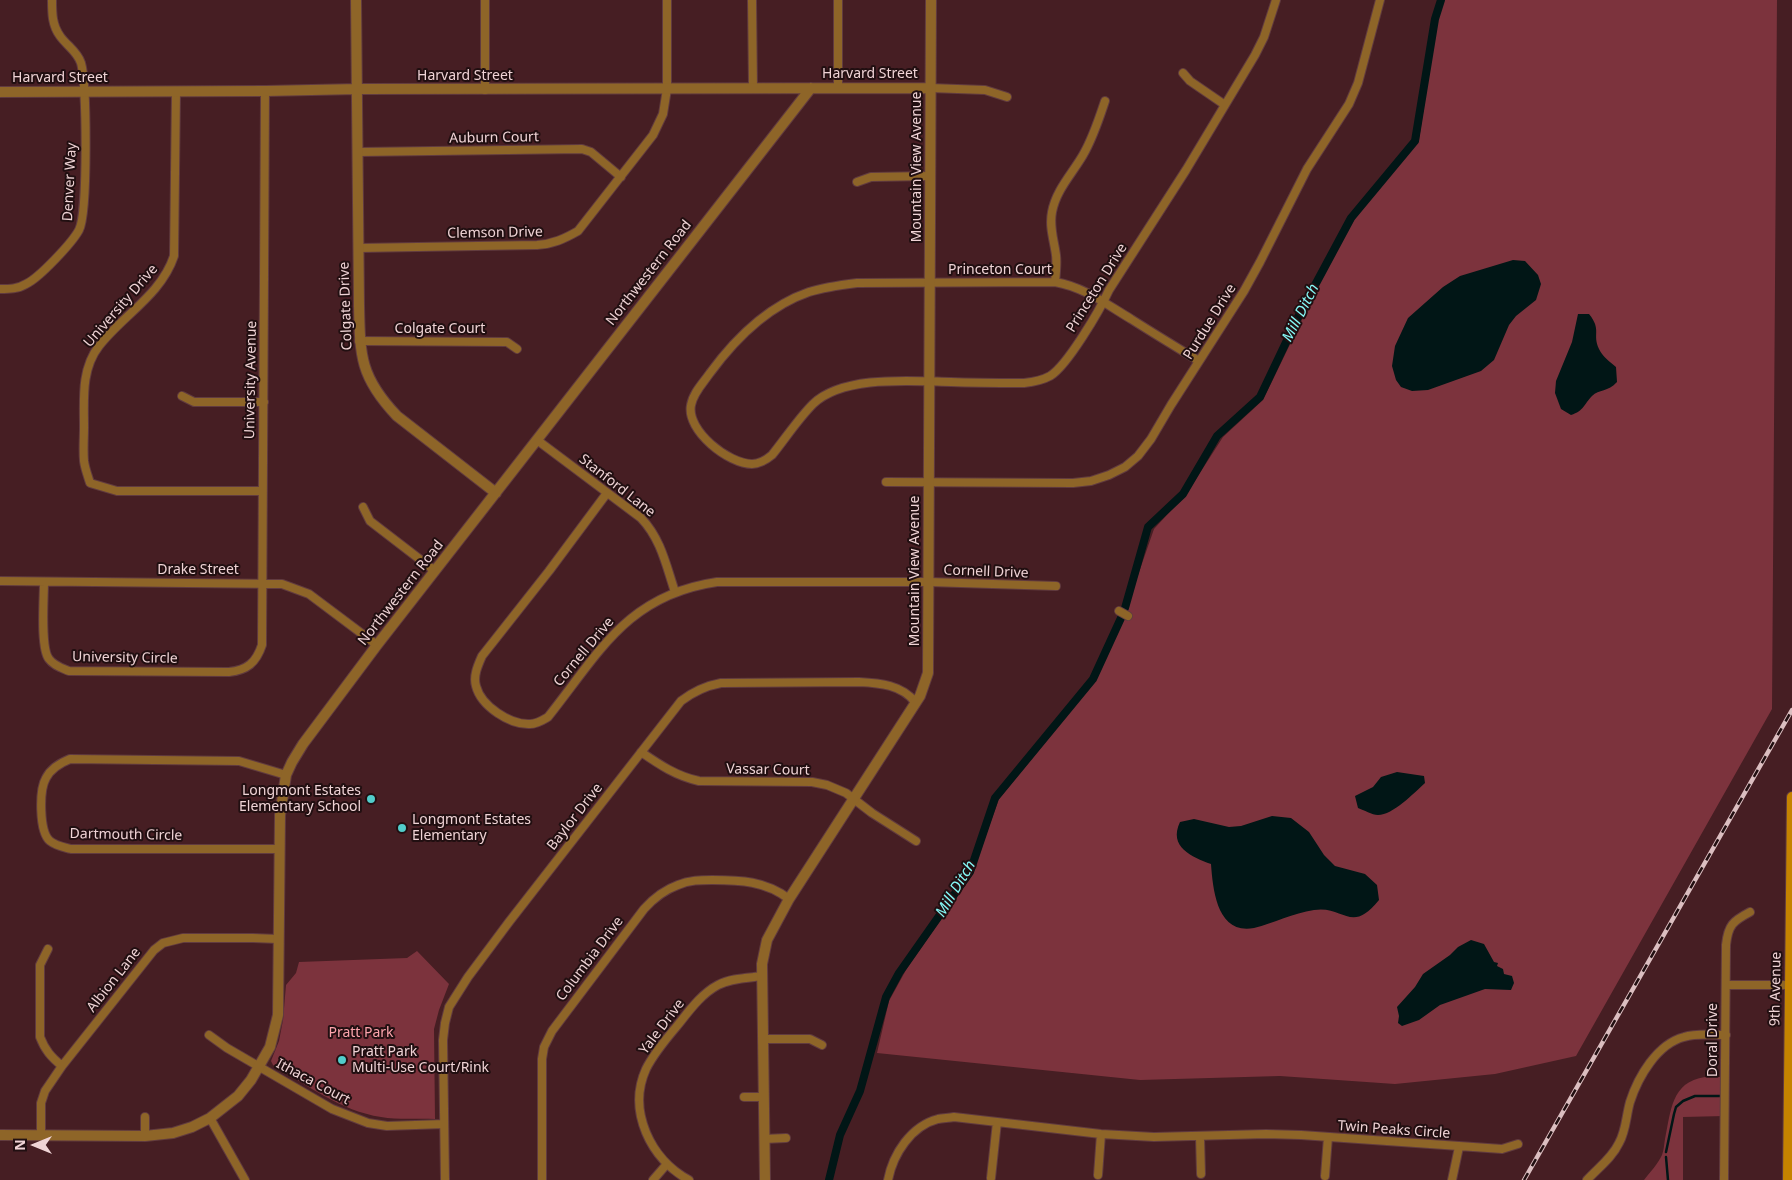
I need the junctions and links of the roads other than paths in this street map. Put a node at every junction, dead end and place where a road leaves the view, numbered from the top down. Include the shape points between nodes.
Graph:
1 (52, 0) edge
2 (356, 0) edge
3 (485, 0) edge
4 (666, 0) edge
5 (752, 0) edge
6 (838, 0) edge
7 (931, 0) edge
8 (1276, 0) edge
9 (1380, 0) edge
10 (1183, 73) dead end
11 (811, 88) junction
12 (838, 88) junction
13 (930, 88) junction
14 (358, 89) junction
15 (667, 89) junction
16 (753, 89) junction
17 (485, 90) junction
18 (176, 91) junction
19 (265, 91) junction
20 (0, 92) edge
21 (84, 92) junction
22 (1007, 97) dead end
23 (1105, 101) dead end
24 (1225, 105) junction
25 (358, 152) junction
26 (930, 176) junction
27 (621, 177) junction
28 (857, 182) dead end
29 (358, 248) junction
30 (1056, 282) junction
31 (930, 283) junction
32 (0, 289) edge
33 (1104, 302) junction
34 (360, 341) junction
35 (518, 349) dead end
36 (1199, 362) junction
37 (930, 381) junction
38 (182, 396) dead end
39 (264, 402) junction
40 (538, 440) junction
41 (929, 481) junction
42 (886, 482) dead end
43 (262, 491) junction
44 (496, 493) junction
45 (607, 493) junction
46 (363, 507) dead end
47 (435, 571) junction
48 (0, 581) edge
49 (44, 582) junction
50 (263, 582) junction
51 (929, 582) junction
52 (1056, 586) dead end
53 (675, 592) junction
54 (1119, 611) dead end
55 (1128, 616) dead end
56 (377, 645) junction
57 (250, 666) joint
58 (916, 702) junction
59 (641, 752) junction
60 (286, 775) junction
61 (854, 798) junction
62 (1792, 798) edge
63 (916, 841) dead end
64 (278, 849) junction
65 (789, 900) junction
66 (1750, 912) dead end
67 (278, 940) junction
68 (48, 949) dead end
69 (763, 976) junction
70 (1726, 985) junction
71 (1790, 985) junction
72 (208, 1034) dead end
73 (1726, 1035) junction
74 (764, 1039) junction
75 (822, 1045) dead end
76 (62, 1066) junction
77 (260, 1067) junction
78 (744, 1097) dead end
79 (763, 1097) junction
80 (145, 1117) dead end
81 (210, 1118) junction
82 (997, 1122) junction
83 (444, 1124) junction
84 (1101, 1134) junction
85 (40, 1135) junction
86 (0, 1136) edge
87 (145, 1136) junction
88 (1200, 1137) junction
89 (1328, 1137) junction
90 (786, 1138) dead end
91 (764, 1139) junction
92 (1518, 1144) dead end
93 (1460, 1147) junction
94 (666, 1165) junction
95 (1201, 1174) dead end
96 (1098, 1175) dead end
97 (1325, 1176) dead end
98 (992, 1178) dead end
99 (245, 1180) edge
100 (445, 1180) edge
101 (542, 1180) edge
102 (653, 1180) edge
103 (689, 1180) edge
104 (765, 1180) edge
105 (888, 1180) edge
106 (1452, 1180) edge
107 (1587, 1180) edge
108 (1724, 1180) edge
109 (1788, 1180) edge

1 - 21 street, Denver Way via 55,27 81,62
2 - 14 street, Colgate Drive
3 - 17 street
4 - 15 street, Clemson Drive
5 - 16 street
6 - 12 street
7 - 13 street, Mountain View Avenue
8 - 24 street, Princeton Drive via 1264,38
9 - 36 street, Purdue Drive via 1358,83 1349,104 1307,169 1256,270
10 - 24 street
11 - 12 street, Harvard Street
11 - 16 street, Harvard Street
11 - 40 street, Northwestern Road
12 - 13 street, Harvard Street
13 - 22 street via 986,90
13 - 26 street, Mountain View Avenue
14 - 17 street, Harvard Street
14 - 19 street, Harvard Street
14 - 25 street, Colgate Drive
15 - 16 street, Harvard Street
15 - 17 street, Harvard Street
15 - 27 street, Clemson Drive via 657,129
18 - 19 street, Harvard Street
18 - 21 street, Harvard Street
18 - 43 street, University Drive via 174,256 164,278 92,357 84,387 84,463 90,483 117,491
19 - 39 street, University Avenue
20 - 21 street, Harvard Street
21 - 32 street, Denver Way via 86,162 79,230 24,286
23 - 30 street via 1083,155 1056,198 1051,228
24 - 33 street, Princeton Drive
25 - 27 street, Auburn Court via 582,149 591,152
25 - 29 street, Colgate Drive
26 - 28 street via 872,177
26 - 31 street, Mountain View Avenue
27 - 29 street, Clemson Drive via 578,231 564,240 549,244
29 - 34 street, Colgate Drive
30 - 31 street, Princeton Court
30 - 33 street, Princeton Court via 1083,289
31 - 37 street, Mountain View Avenue
31 - 37 street, Princeton Court via 858,283 829,287 808,292 781,306 757,322 725,353 693,397 690,413 700,434 714,446 735,460 754,464 772,455 814,404 829,394 864,383
33 - 36 street, Princeton Court
33 - 37 street, Princeton Drive via 1077,344 1050,376 1024,383
34 - 35 street, Colgate Court via 507,342
34 - 44 street, Colgate Drive via 364,368 384,402 397,416
36 - 41 street, Purdue Drive via 1151,440 1138,456 1109,475 1073,483
37 - 41 street, Mountain View Avenue
38 - 39 street via 194,402
39 - 43 street, University Avenue
40 - 44 street, Northwestern Road
40 - 45 street, Stanford Lane
41 - 42 street, Purdue Drive
41 - 51 street, Mountain View Avenue
43 - 50 street, University Avenue
44 - 47 street, Northwestern Road
45 - 53 street, Stanford Lane via 651,529 659,542
45 - 53 street, Cornell Drive via 482,656 475,679 478,693 503,717 517,723 539,722 548,717 608,640 629,619
46 - 47 street via 370,521
47 - 56 street, Northwestern Road
48 - 49 street, Drake Street
49 - 50 street, Drake Street
49 - 57 street, University Circle via 44,646 49,660 58,667 69,671 229,672
50 - 56 street, Drake Street via 282,584 309,594
50 - 57 street, University Avenue via 262,646
51 - 52 street, Cornell Drive
51 - 53 street, Cornell Drive via 716,582
51 - 58 street, Mountain View Avenue via 928,673
54 - 55 street
56 - 60 street, Northwestern Road via 303,744
58 - 59 street, Baylor Drive via 906,692 868,682 709,685 681,701
58 - 61 street, Mountain View Avenue
59 - 61 street, Vassar Court via 669,772 684,778 699,781 812,782 843,791
59 - 83 street, Baylor Drive via 509,922 450,1007 443,1040
60 - 64 street, Northwestern Road
60 - 64 street, Dartmouth Circle via 239,761 70,760 51,770 44,782 42,826 49,841 60,847
61 - 63 street, Vassar Court
61 - 65 street, Mountain View Avenue
62 - 71 main road, 9th Avenue
64 - 67 street, Northwestern Road
65 - 69 street, Mountain View Avenue via 767,940
65 - 101 street, Columbia Drive via 761,884 697,880 679,884 658,895 644,909 547,1040 542,1059
66 - 70 street, Doral Drive via 1735,920 1729,930
67 - 76 street, Albion Lane via 183,938 163,944 143,962
67 - 77 street, Northwestern Road via 278,1015 270,1047
68 - 76 street via 40,965 40,1037 52,1058
69 - 74 street, Mountain View Avenue
69 - 94 street, Yale Drive via 733,980 706,992 663,1043 647,1068 642,1081 641,1114 645,1130
70 - 71 street
70 - 73 street, Doral Drive
71 - 109 main road, 9th Avenue
72 - 77 street, Ithaca Court
73 - 107 street via 1686,1036 1660,1050 1634,1092 1617,1148
73 - 108 street, Doral Drive
74 - 75 street via 810,1039
74 - 79 street, Mountain View Avenue
76 - 85 street, Albion Lane via 41,1103
77 - 81 street, Northwestern Road via 238,1096
77 - 83 street, Ithaca Court via 332,1109 368,1122 387,1126
78 - 79 street
79 - 91 street, Mountain View Avenue
80 - 87 street
81 - 87 street, Northwestern Road via 173,1133
81 - 99 street
82 - 84 street, Twin Peaks Circle
82 - 98 street
82 - 105 street, Twin Peaks Circle via 954,1117 938,1119 921,1128 895,1155
83 - 100 street, Baylor Drive
84 - 88 street, Twin Peaks Circle
84 - 96 street
85 - 86 street, Northwestern Road
85 - 87 street, Northwestern Road
88 - 89 street, Twin Peaks Circle via 1266,1134
88 - 95 street
89 - 93 street, Twin Peaks Circle
89 - 97 street, Twin Peaks Circle
90 - 91 street
91 - 104 street, Mountain View Avenue
92 - 93 street, Twin Peaks Circle via 1502,1149
93 - 106 street, Twin Peaks Circle
94 - 102 street
94 - 103 street, Yale Drive

